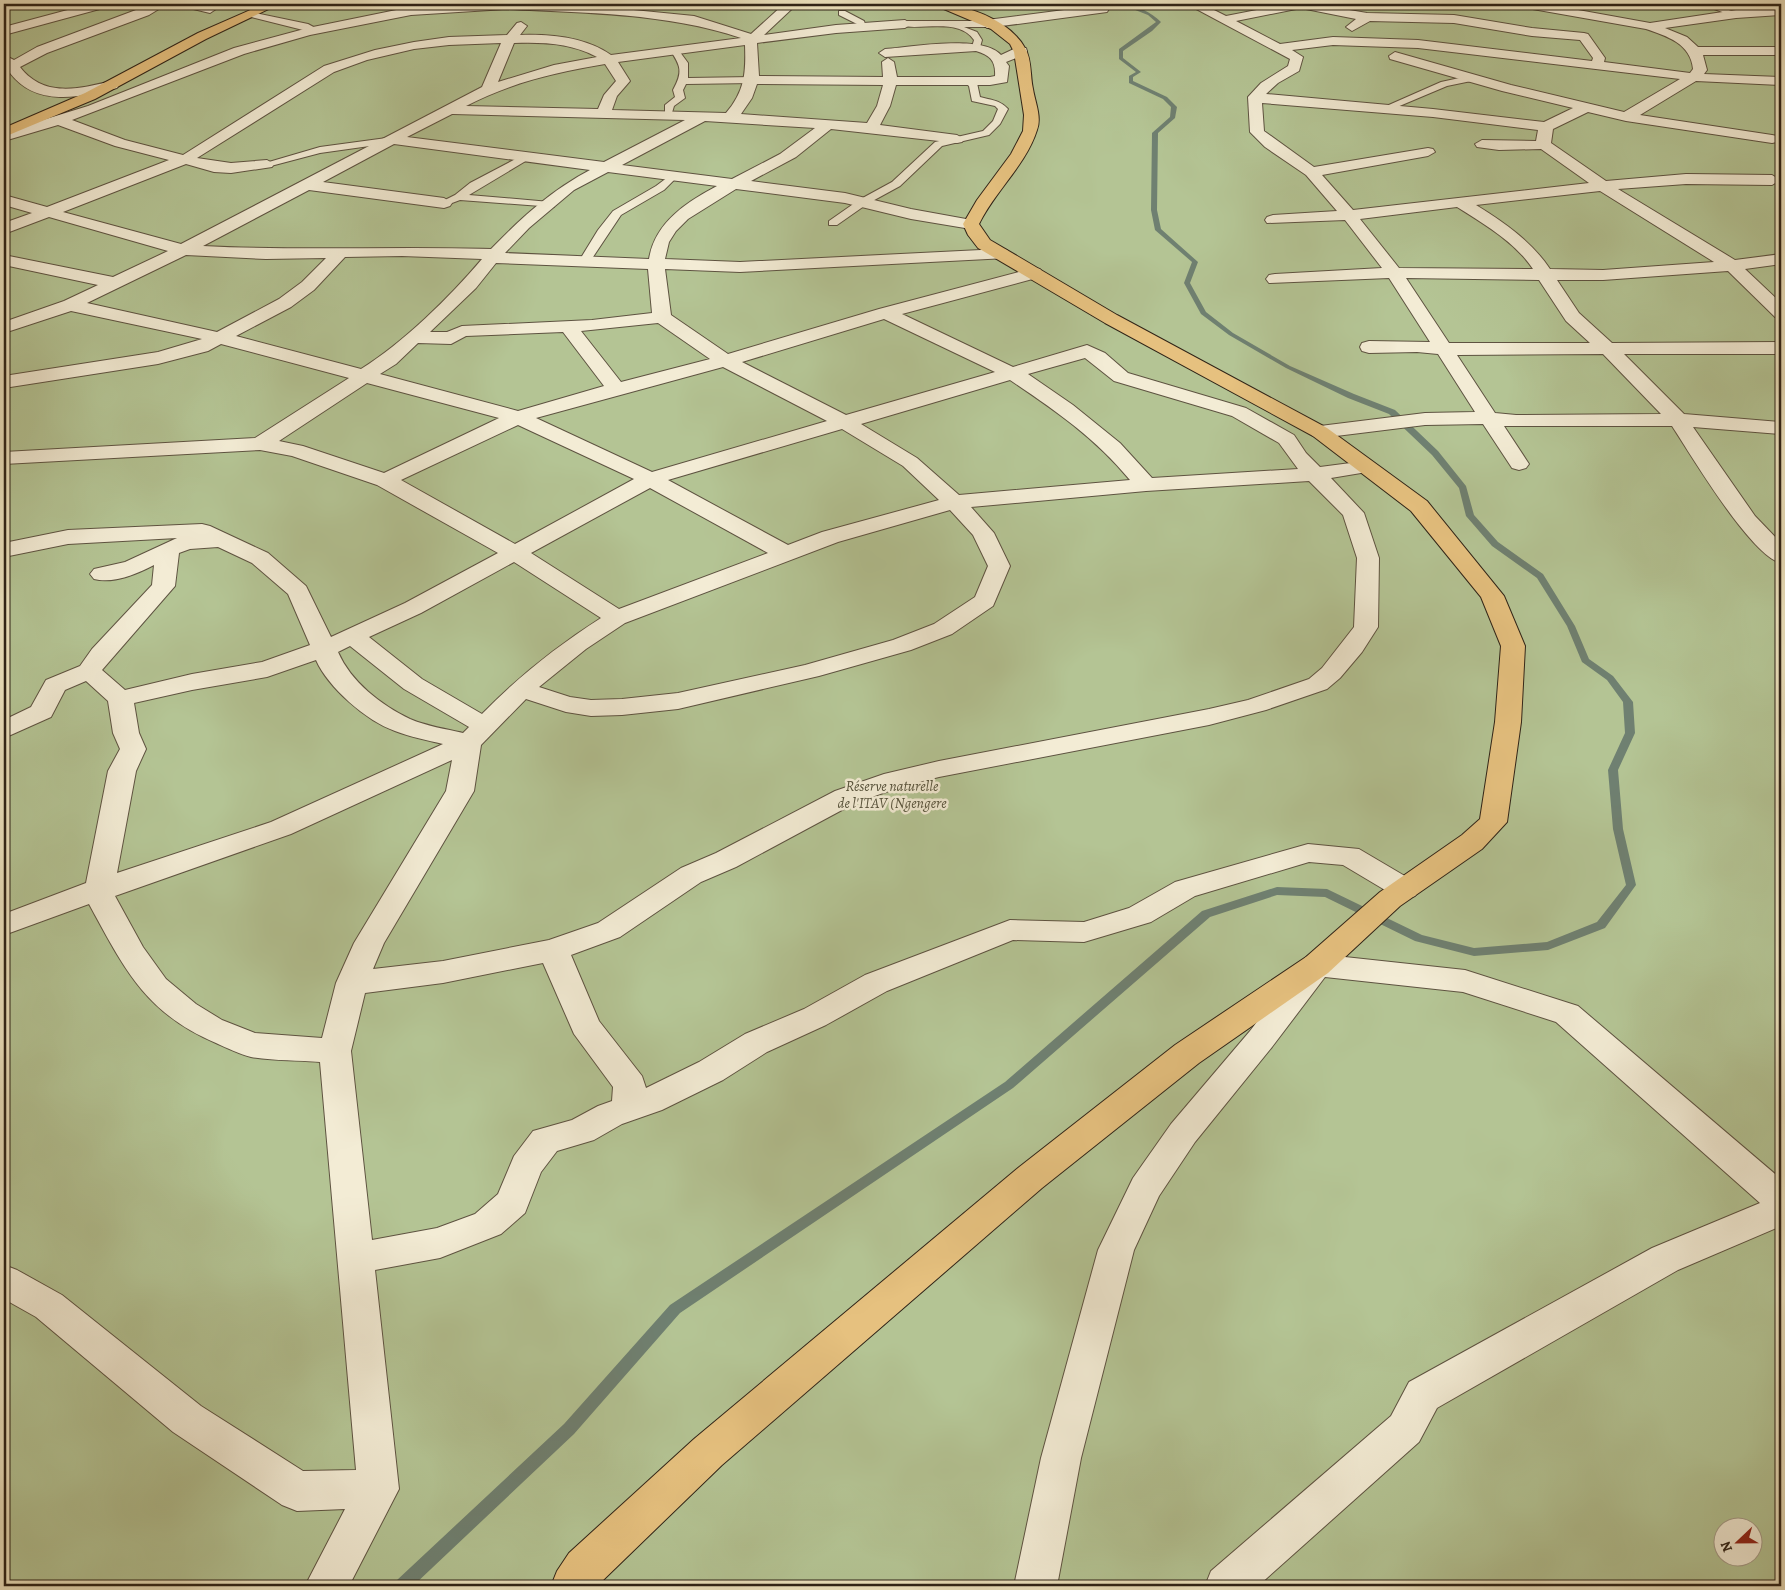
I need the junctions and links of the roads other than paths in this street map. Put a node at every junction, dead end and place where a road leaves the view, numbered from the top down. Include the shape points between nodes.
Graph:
1 (161, 4) edge
2 (189, 4) edge
3 (791, 4) edge
4 (938, 4) edge
5 (1086, 4) edge
6 (1193, 4) edge
7 (1300, 4) edge
8 (1527, 4) edge
9 (1705, 4) edge
10 (108, 5) edge
11 (538, 6) edge
12 (412, 7) edge
13 (261, 8) edge
14 (210, 9) dead end
15 (1781, 10) edge
16 (146, 12) junction
17 (842, 13) dead end
18 (1736, 14) junction
19 (1367, 17) junction
20 (1228, 19) junction
21 (905, 24) joint
22 (949, 24) junction
23 (987, 24) junction
24 (1648, 26) junction
25 (862, 27) junction
26 (315, 30) junction
27 (4, 31) edge
28 (509, 39) junction
29 (751, 40) junction
30 (1333, 41) junction
31 (976, 47) junction
32 (1282, 47) junction
33 (674, 50) junction
34 (1021, 51) junction
35 (1695, 51) junction
36 (1781, 51) edge
37 (885, 52) junction
38 (610, 59) junction
39 (999, 60) junction
40 (7, 66) edge
41 (1597, 66) junction
42 (1693, 77) junction
43 (1473, 78) junction
44 (890, 79) junction
45 (753, 80) junction
46 (683, 81) junction
47 (968, 81) junction
48 (1781, 81) edge
49 (112, 85) junction
50 (488, 89) junction
51 (1254, 97) junction
52 (1386, 108) junction
53 (1587, 108) junction
54 (452, 110) junction
55 (604, 112) junction
56 (668, 114) junction
57 (703, 116) junction
58 (730, 117) junction
59 (1626, 117) junction
60 (59, 120) junction
61 (828, 124) junction
62 (1546, 127) junction
63 (871, 128) junction
64 (4, 133) edge
65 (1777, 135) edge
66 (4, 137) edge
67 (957, 139) junction
68 (394, 140) junction
69 (1482, 144) dead end
70 (1544, 145) junction
71 (1428, 152) dead end
72 (525, 157) junction
73 (186, 159) junction
74 (267, 164) joint
75 (603, 168) junction
76 (1772, 168) junction
77 (1311, 172) junction
78 (672, 177) junction
79 (732, 184) junction
80 (308, 185) junction
81 (1603, 186) junction
82 (458, 197) junction
83 (1780, 198) dead end
84 (4, 200) edge
85 (863, 202) junction
86 (1459, 202) junction
87 (444, 203) joint
88 (550, 205) junction
89 (48, 212) junction
90 (1349, 215) junction
91 (1273, 220) dead end
92 (833, 223) dead end
93 (971, 224) junction
94 (4, 229) edge
95 (183, 250) junction
96 (341, 252) junction
97 (1001, 254) junction
98 (493, 256) junction
99 (1781, 259) edge
100 (4, 260) edge
101 (584, 261) junction
102 (655, 265) junction
103 (1732, 266) junction
104 (1034, 273) junction
105 (1394, 273) junction
106 (1545, 274) junction
107 (1275, 279) dead end
108 (116, 284) junction
109 (70, 305) junction
110 (885, 313) junction
111 (1781, 313) edge
112 (662, 317) junction
113 (570, 327) junction
114 (4, 328) edge
115 (415, 337) junction
116 (221, 338) junction
117 (1369, 347) dead end
118 (1607, 348) junction
119 (1781, 348) edge
120 (1444, 349) junction
121 (725, 361) junction
122 (1014, 374) junction
123 (366, 376) junction
124 (4, 382) edge
125 (616, 389) junction
126 (518, 417) junction
127 (1489, 418) junction
128 (1678, 420) junction
129 (846, 423) junction
130 (1781, 428) edge
131 (1320, 432) junction
132 (260, 444) junction
133 (4, 458) edge
134 (1519, 464) dead end
135 (1366, 467) junction
136 (1315, 474) junction
137 (650, 479) junction
138 (385, 480) junction
139 (1146, 485) junction
140 (954, 502) junction
141 (220, 540) junction
142 (168, 549) junction
143 (4, 550) edge
144 (513, 552) junction
145 (786, 553) junction
146 (1780, 553) edge
147 (102, 574) dead end
148 (617, 618) junction
149 (351, 635) junction
150 (326, 648) junction
151 (89, 671) junction
152 (521, 690) junction
153 (120, 699) junction
154 (4, 730) edge
155 (476, 734) junction
156 (99, 889) junction
157 (1397, 894) junction
158 (4, 925) edge
159 (552, 950) junction
160 (1329, 954) junction
161 (352, 983) junction
162 (335, 1051) junction
163 (628, 1107) junction
164 (1781, 1200) edge
165 (1781, 1210) edge
166 (354, 1259) junction
167 (4, 1281) edge
168 (378, 1488) junction
169 (326, 1586) edge
170 (572, 1586) edge
171 (1035, 1586) edge
172 (1226, 1586) edge

1 - 16 street
2 - 14 street
3 - 29 street
4 - 23 highway
5 - 23 street via 1103,9
6 - 20 street
7 - 19 street
7 - 20 street
8 - 24 street
9 - 18 lane
10 - 16 street
10 - 27 street
11 - 12 street
11 - 28 street
11 - 29 street via 694,20 736,31
12 - 26 street
13 - 26 lane
13 - 49 highway
15 - 18 street
16 - 40 street
17 - 25 lane via 861,23
18 - 24 street
19 - 30 street
19 - 41 street via 1454,19 1584,37 1599,58
20 - 32 street
21 - 22 lane
21 - 25 street
22 - 23 lane
22 - 31 lane via 974,34 978,40
23 - 34 highway via 1011,38
24 - 35 street via 1668,32
25 - 29 street
25 - 37 street via 865,38
26 - 60 street via 213,60
28 - 38 street via 530,37 567,42 600,52
28 - 50 street
28 - 73 street via 442,42 352,60 329,69
29 - 33 street
29 - 45 street
30 - 32 street
30 - 41 street via 1418,44
30 - 43 street via 1367,47
31 - 37 street
31 - 39 street via 991,51
32 - 51 street via 1297,57 1294,68 1260,89
33 - 38 street
33 - 46 lane via 684,63 686,76
34 - 39 street
34 - 93 highway via 1032,120 1030,130 978,206
35 - 36 street
35 - 42 street via 1700,70
37 - 44 street
38 - 50 street via 554,68
38 - 55 street via 619,70 622,81
39 - 47 street via 1002,79
40 - 49 street via 38,88 63,95
41 - 42 street
42 - 48 street
42 - 59 street
43 - 52 lane via 1444,84
43 - 53 street
44 - 45 street
44 - 47 street
44 - 63 street via 879,117
45 - 46 lane
45 - 58 street via 745,102
46 - 56 lane via 678,90 680,98 670,105
47 - 67 lane via 974,85 975,99 1004,108 986,133
49 - 64 highway
50 - 54 street
51 - 52 street
51 - 77 street via 1257,132
52 - 62 street
53 - 59 street
53 - 62 street
54 - 55 street
54 - 68 street
55 - 56 street
56 - 57 street
57 - 58 street
57 - 75 street
58 - 61 street
59 - 65 street
60 - 66 street
60 - 73 street via 120,143
61 - 63 street
61 - 79 street via 786,157
62 - 70 street
63 - 67 street
65 - 76 street
67 - 85 lane via 939,144 896,184
68 - 72 street
68 - 74 lane via 328,149
68 - 80 street
69 - 70 street
70 - 81 street
71 - 77 street
72 - 75 street
72 - 82 lane
73 - 74 street via 214,167
73 - 89 street
75 - 78 street
75 - 88 street via 569,188
76 - 81 street via 1686,180
76 - 83 street
77 - 90 street
78 - 79 street
78 - 101 lane via 668,183 617,213
79 - 85 street
79 - 102 street via 672,224 661,242
80 - 87 street
80 - 95 street
81 - 86 street
81 - 103 street
82 - 87 lane
82 - 88 lane
84 - 89 street
85 - 92 lane
85 - 93 street
86 - 90 street
86 - 106 street via 1479,212 1520,244
88 - 98 street via 523,225
89 - 94 street
89 - 95 street
90 - 91 street
90 - 105 street
93 - 97 highway via 984,244
95 - 96 street via 266,254
95 - 108 street
96 - 98 street
96 - 116 street via 308,286 285,303
97 - 102 street via 799,266
97 - 104 highway
98 - 101 street
98 - 115 street via 470,284
99 - 103 street
100 - 108 street
101 - 102 street
102 - 112 street
103 - 106 street via 1603,275
103 - 111 street
104 - 110 street
104 - 131 highway via 1111,319
105 - 106 street
105 - 107 street
105 - 120 street
106 - 118 street via 1572,317
108 - 109 street
109 - 114 street
109 - 116 street
110 - 121 street
110 - 122 street
112 - 113 street
112 - 121 street
113 - 115 street via 462,331 451,338
113 - 125 street
115 - 123 street
116 - 123 street
116 - 124 street via 176,355
117 - 120 street
118 - 119 street
118 - 120 street
118 - 128 street
120 - 127 street
121 - 125 street
121 - 129 street
122 - 129 street
122 - 136 street via 1087,351 1122,377 1239,412 1287,440
122 - 139 street via 1066,409 1113,447
123 - 126 street
123 - 132 street
125 - 126 street
126 - 137 street
126 - 138 street
127 - 128 street via 1516,421
127 - 131 street via 1425,419
127 - 134 street
128 - 130 street
128 - 146 street via 1748,521
129 - 137 street
129 - 140 street via 910,462
131 - 135 highway
132 - 133 street
132 - 138 street via 296,450
135 - 136 street
135 - 157 highway via 1419,506 1492,596 1513,646 1508,722 1493,822 1472,842
136 - 139 street
136 - 159 street via 1353,513 1368,558 1366,627 1353,647 1318,684 1209,717 939,769 845,797 691,875 609,930
137 - 144 street
137 - 145 street
138 - 144 street
139 - 140 street
140 - 145 street via 830,537
140 - 152 street via 983,533 999,566 985,601 943,629 810,671 678,701 591,708
141 - 142 street via 187,542
141 - 143 street via 202,532 146,532 68,537
141 - 150 street via 260,558 298,591
142 - 147 street via 132,568
142 - 151 street via 163,586
144 - 148 street
144 - 149 street via 413,608
145 - 148 street
148 - 152 street via 577,644
149 - 150 street
149 - 155 street
150 - 153 street via 267,669
150 - 155 street via 333,669 364,702 402,725
151 - 153 street
151 - 154 street via 56,686 42,712
152 - 155 street
153 - 156 street via 133,749 122,771
155 - 156 street via 281,828
155 - 161 street via 460,790 369,944
156 - 158 street
156 - 162 street via 131,953 156,987 185,1012 211,1028 252,1045
157 - 160 highway
157 - 163 street via 1348,856 1308,853 1185,889 1140,914 1084,932 1010,930 876,983 815,1017 756,1043 711,1071 650,1101
159 - 161 street via 443,972
159 - 163 street via 585,1026 630,1085
160 - 164 street via 1465,980 1567,1014
160 - 170 highway via 1187,1054 1030,1178 708,1452 584,1568
160 - 171 street via 1183,1133 1145,1188 1116,1250 1061,1458
161 - 162 street
162 - 166 street
163 - 166 street via 582,1131 545,1141 526,1166 512,1203 488,1224 440,1243
165 - 172 street via 1665,1259 1423,1395 1404,1429
166 - 168 street
167 - 168 street via 49,1306 187,1420 297,1491
168 - 169 street

